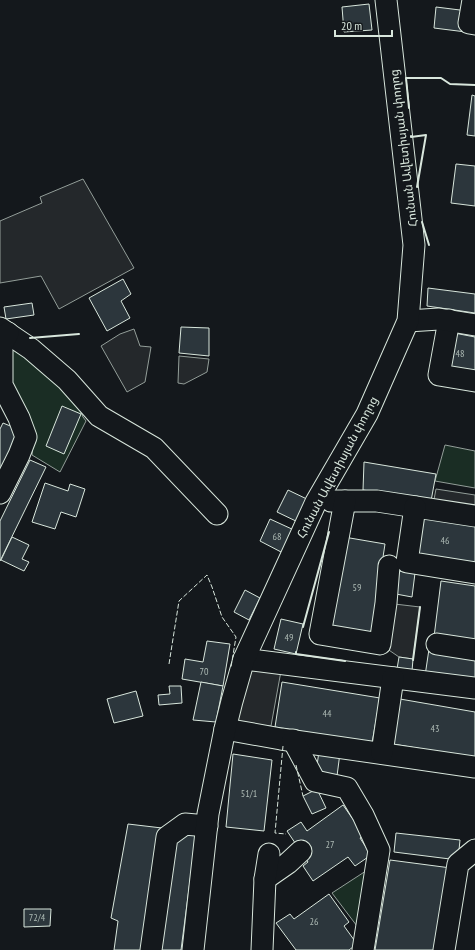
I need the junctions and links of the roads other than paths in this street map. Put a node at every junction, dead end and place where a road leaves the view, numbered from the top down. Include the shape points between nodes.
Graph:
1 (386, 0) edge
2 (473, 0) edge
3 (475, 24) edge
4 (449, 320) junction
5 (408, 321) junction
6 (475, 325) edge
7 (4, 330) edge
8 (475, 381) edge
9 (0, 493) edge
10 (345, 501) junction
11 (316, 502) junction
12 (415, 507) junction
13 (217, 514) dead end
14 (475, 516) edge
15 (389, 566) dead end
16 (475, 573) edge
17 (437, 644) dead end
18 (475, 650) edge
19 (244, 659) junction
20 (392, 678) junction
21 (475, 688) edge
22 (225, 729) junction
23 (293, 740) junction
24 (382, 753) junction
25 (475, 767) edge
26 (206, 826) junction
27 (475, 850) edge
28 (301, 851) dead end
29 (269, 854) dead end
30 (266, 879) junction
31 (151, 950) edge
32 (193, 950) edge
33 (262, 950) edge
34 (363, 950) edge
35 (444, 950) edge

1 - 5 street, Հունան Ավետիսյան փողոց via 414,245
2 - 3 street via 469,23
4 - 5 street
4 - 6 street
4 - 8 street via 439,375
5 - 11 street, Հունան Ավետիսյան փողոց via 367,414
7 - 9 street via 2,385 26,437
7 - 13 street via 67,380 99,416 154,448
10 - 11 street
10 - 12 street via 377,501
10 - 15 street via 320,634 380,644
11 - 19 street, Հունան Ավետիսյան փողոց
12 - 14 street
12 - 16 street via 407,562
17 - 18 street
19 - 20 street
19 - 22 street, Հունան Ավետիսյան փողոց
20 - 21 street
20 - 24 street
22 - 23 street
22 - 26 street, Հունան Ավետիսյան փողոց
23 - 24 street
23 - 34 street via 315,781 347,788 379,850
24 - 25 street
26 - 31 street via 185,824 167,837
26 - 32 street, Հունան Ավետիսյան փողոց
27 - 35 street via 458,864
28 - 30 street
29 - 30 street
30 - 33 street

